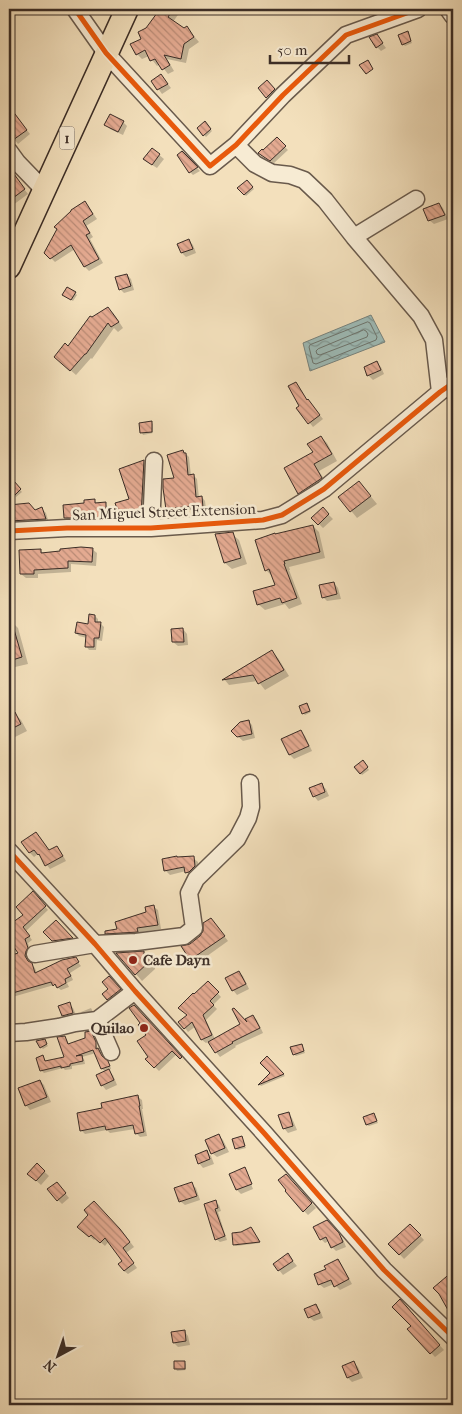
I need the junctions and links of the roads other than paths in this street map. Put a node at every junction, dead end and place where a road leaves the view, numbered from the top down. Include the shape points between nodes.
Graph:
1 (75, 9) edge
2 (127, 9) edge
3 (418, 9) edge
4 (448, 9) edge
5 (453, 16) edge
6 (106, 53) junction
7 (236, 145) junction
8 (11, 160) edge
9 (44, 190) junction
10 (416, 199) dead end
11 (354, 237) junction
12 (9, 267) edge
13 (447, 388) edge
14 (154, 461) dead end
15 (151, 528) junction
16 (9, 531) edge
17 (250, 783) dead end
18 (9, 851) edge
19 (95, 944) junction
20 (35, 954) dead end
21 (135, 992) junction
22 (96, 1020) junction
23 (9, 1033) edge
24 (111, 1052) dead end
25 (453, 1336) edge

1 - 6 street
2 - 6 highway, 1
3 - 7 street via 346,35
4 - 5 street
6 - 7 street via 210,166
6 - 9 highway, 1
7 - 11 street, San Miguel Street Extension via 255,164 272,173 304,180 325,200
8 - 9 street
9 - 12 highway, 1
10 - 11 street
11 - 13 street, San Miguel Street Extension via 421,316 434,340
13 - 15 street, San Miguel Street Extension via 324,489 282,515 263,520
14 - 15 street
15 - 16 street, San Miguel Street Extension
17 - 19 street via 251,807 237,838 196,879 189,893 194,928 184,936
18 - 19 street
19 - 20 street
19 - 21 street
21 - 22 street
21 - 25 street via 384,1270
22 - 23 street
22 - 24 street

